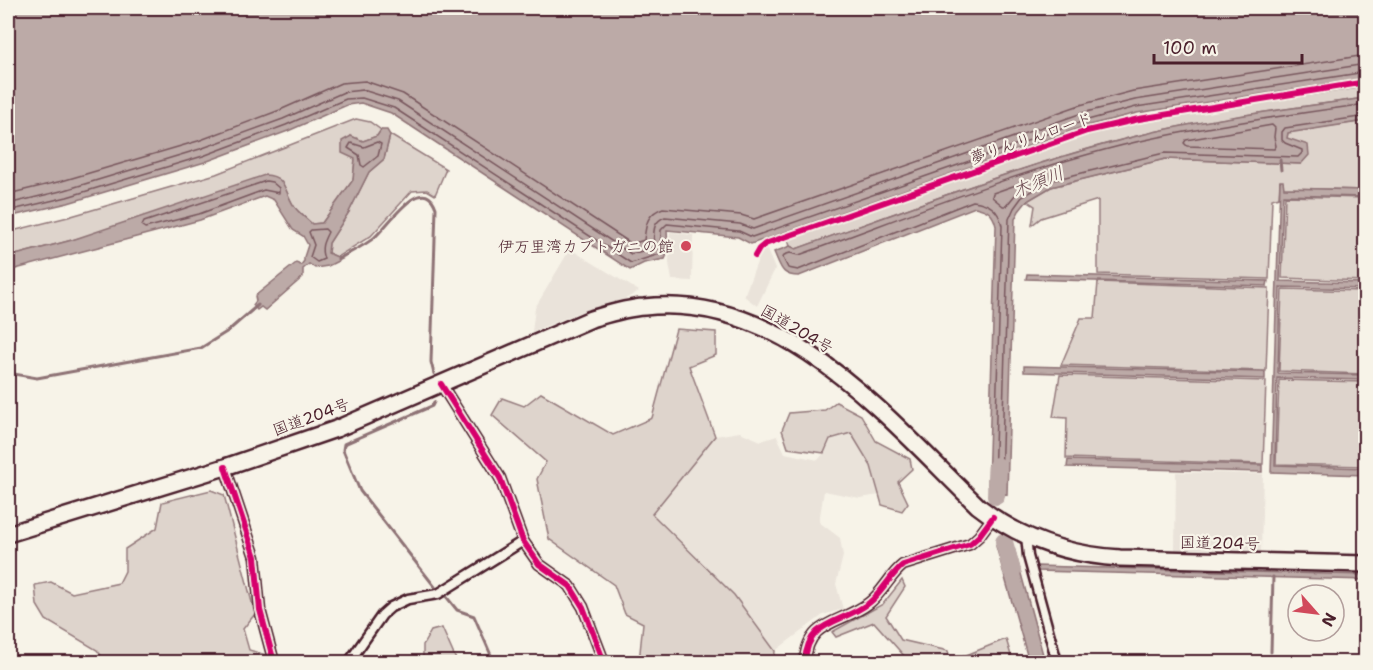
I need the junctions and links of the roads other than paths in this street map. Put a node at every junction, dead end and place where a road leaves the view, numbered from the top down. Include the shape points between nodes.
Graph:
1 (441, 384) junction
2 (225, 467) junction
3 (993, 518) junction
4 (8, 534) edge
5 (1026, 535) junction
6 (523, 541) junction
7 (1365, 564) edge
8 (274, 663) edge
9 (349, 663) edge
10 (604, 663) edge
11 (805, 663) edge
12 (1057, 663) edge

1 - 2 highway, 国道204号 via 336,429
1 - 3 highway, 国道204号 via 552,335 621,310 668,306 735,316 790,341 841,376
1 - 6 street via 500,478
2 - 4 highway, 国道204号
2 - 8 street via 255,557 260,610
3 - 5 highway, 国道204号
3 - 11 street via 970,544 903,565 867,605 818,631 806,648
5 - 7 highway, 国道204号 via 1093,556
5 - 12 street
6 - 9 street via 438,594 408,599 391,607
6 - 10 street via 539,564 570,586 583,607

